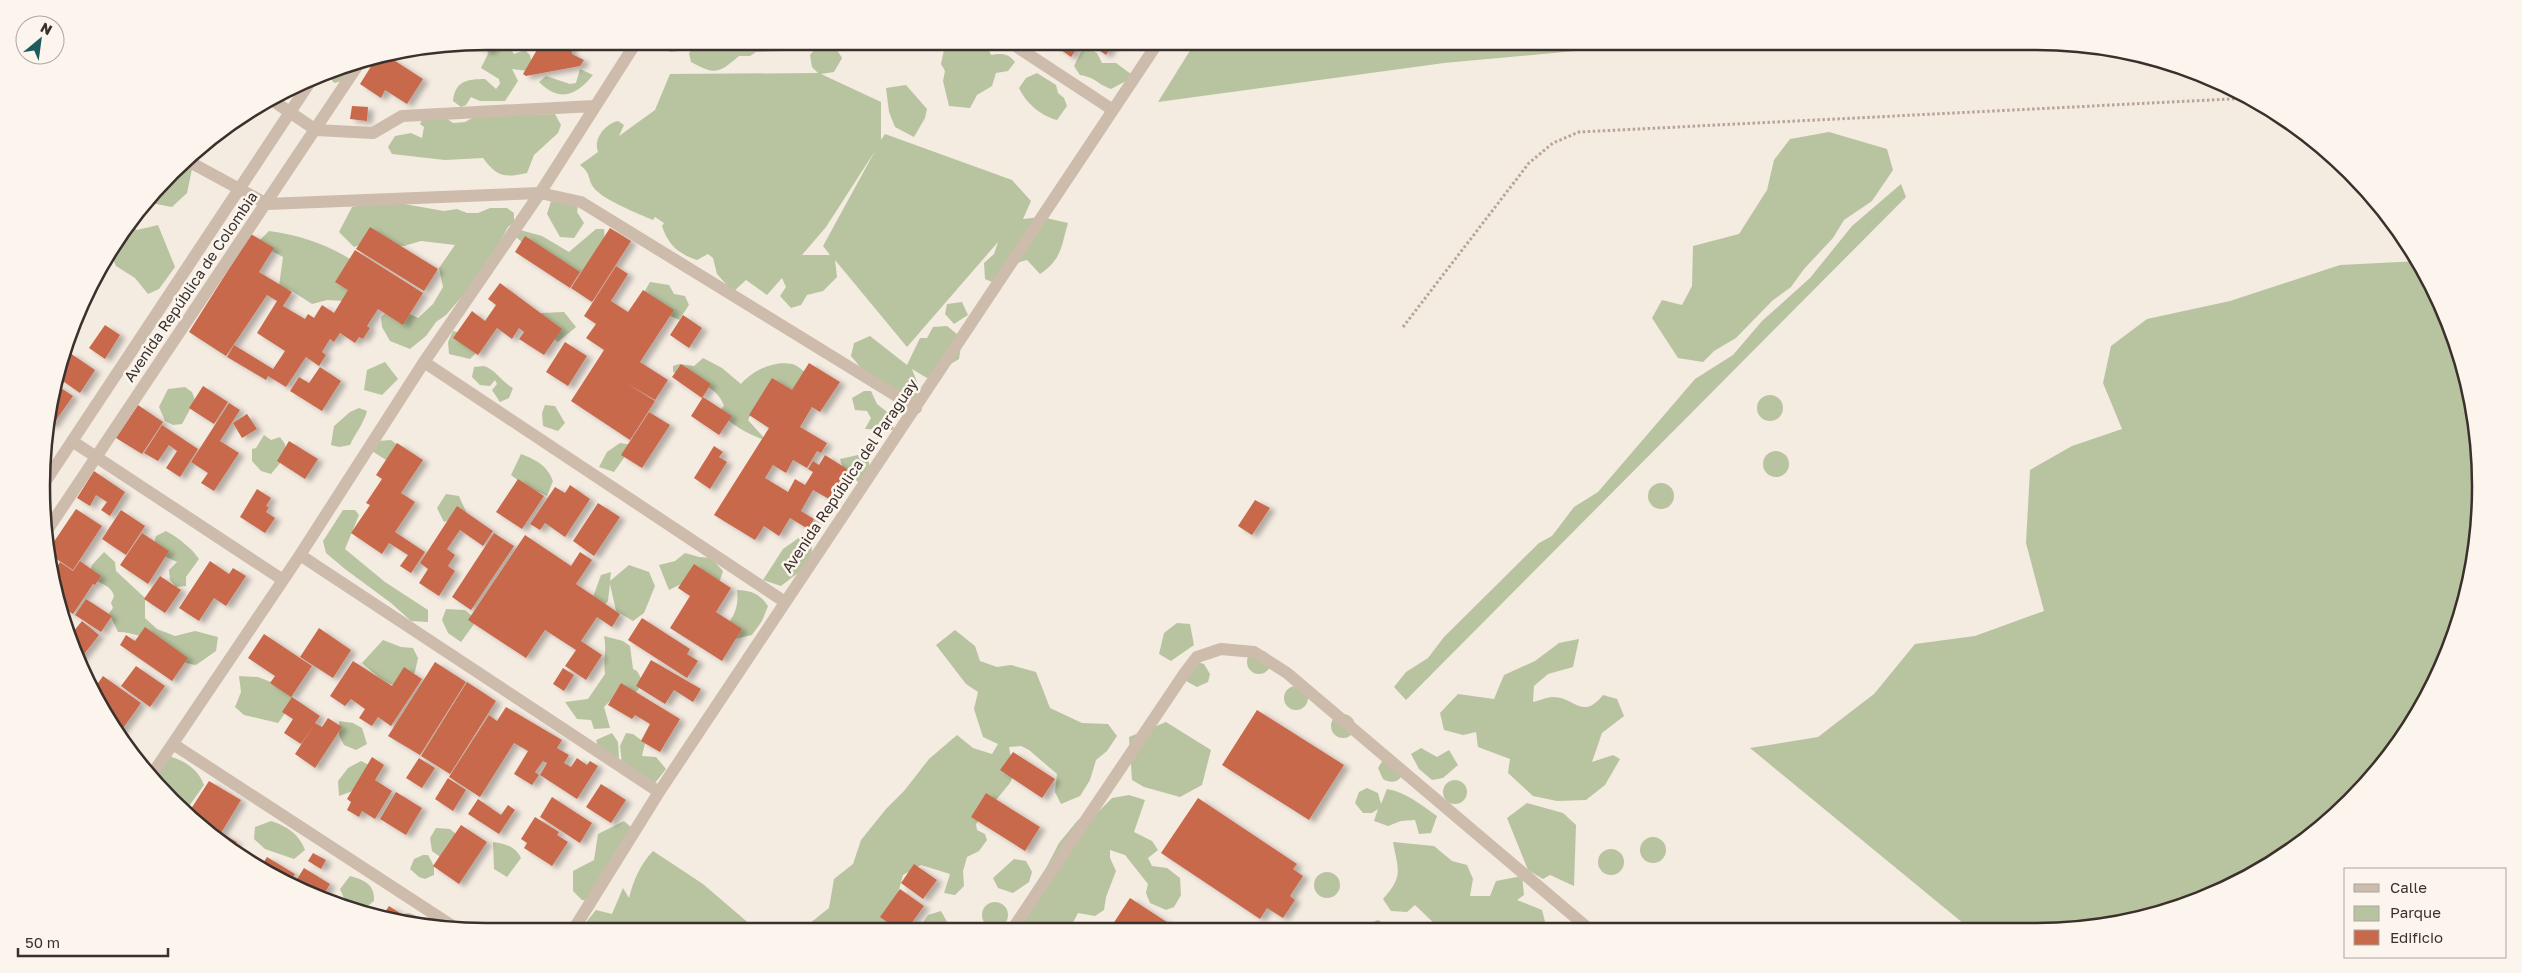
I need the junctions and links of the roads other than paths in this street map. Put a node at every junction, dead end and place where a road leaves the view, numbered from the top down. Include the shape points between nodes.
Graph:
1 (631, 50) edge
2 (1022, 50) edge
3 (1154, 50) edge
4 (354, 71) edge
5 (305, 89) edge
6 (277, 103) edge
7 (594, 106) junction
8 (1113, 110) junction
9 (290, 112) junction
10 (316, 130) junction
11 (193, 164) edge
12 (239, 189) junction
13 (540, 192) junction
14 (267, 204) junction
15 (424, 362) junction
16 (916, 408) junction
17 (72, 441) junction
18 (96, 456) junction
19 (50, 474) edge
20 (52, 523) edge
21 (300, 555) junction
22 (283, 580) junction
23 (785, 602) junction
24 (173, 744) junction
25 (155, 770) edge
26 (659, 792) junction
27 (442, 920) edge
28 (578, 923) edge
29 (1017, 923) edge
30 (1582, 923) edge

1 - 7 street
2 - 8 street
3 - 8 street, Avenida República del Paraguay
4 - 10 street, Avenida República de Colombia
5 - 9 street, Avenida República de Colombia
6 - 9 street
7 - 10 street via 402,116 372,132
7 - 13 street
8 - 16 street, Avenida República del Paraguay
9 - 10 street
9 - 12 street, Avenida República de Colombia
10 - 14 street, Avenida República de Colombia
11 - 12 street
12 - 14 street
12 - 17 street, Avenida República de Colombia
13 - 14 street
13 - 15 street
13 - 16 street via 581,202
14 - 18 street, Avenida República de Colombia
15 - 21 street
15 - 23 street
16 - 23 street, Avenida República del Paraguay
17 - 18 street
17 - 19 street, Avenida República de Colombia
18 - 20 street, Avenida República de Colombia
18 - 22 street
21 - 22 street
21 - 26 street
22 - 24 street
23 - 26 street, Avenida República del Paraguay
24 - 25 street
24 - 27 street
26 - 28 street, Avenida República del Paraguay
29 - 30 street via 1184,674 1197,657 1222,650 1254,652 1287,673

